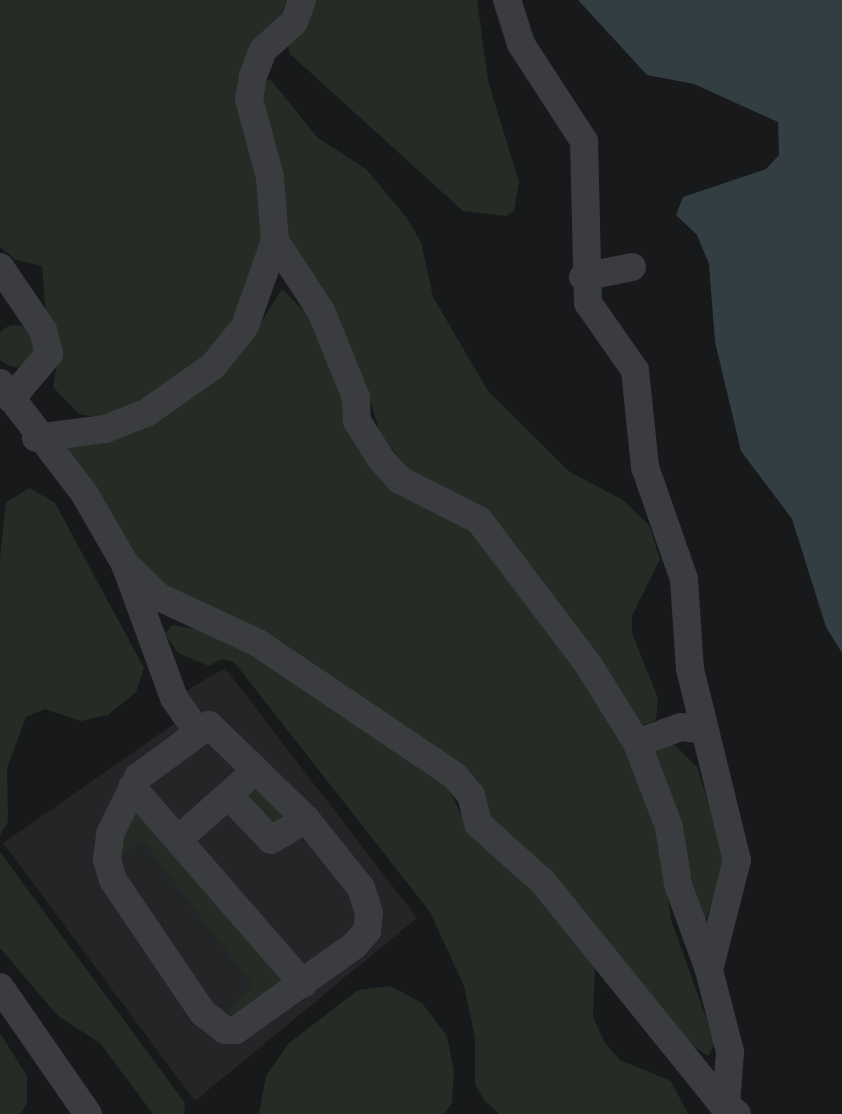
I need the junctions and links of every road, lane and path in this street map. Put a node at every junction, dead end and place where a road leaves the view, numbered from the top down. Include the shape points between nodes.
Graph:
1 (302, 0) edge
2 (507, 0) edge
3 (275, 241) junction
4 (632, 267) dead end
5 (583, 277) junction
6 (4, 284) edge
7 (5, 391) edge
8 (36, 438) junction
9 (125, 564) junction
10 (196, 730) junction
11 (704, 730) junction
12 (637, 743) junction
13 (256, 771) junction
14 (132, 787) junction
15 (228, 796) junction
16 (306, 819) junction
17 (181, 837) junction
18 (709, 970) junction
19 (303, 984) junction
20 (0, 987) edge
21 (731, 1111) edge
22 (88, 1114) edge

1 - 3 lane via 294,22 263,51 249,99 270,177
2 - 5 lane via 521,44 584,141
3 - 8 lane via 245,326 213,366 124,423
3 - 12 lane via 321,311 356,397 357,421 381,458 400,480 480,520 588,664
4 - 5 lane
5 - 11 lane via 597,319 635,370 645,467 687,590 690,669
6 - 7 lane via 43,330 49,354
7 - 8 lane
8 - 9 lane via 83,493
9 - 10 lane via 174,698
9 - 21 lane via 159,597 258,643 455,775 471,795 478,824 543,882
10 - 13 lane via 209,725 220,731
10 - 14 lane via 145,769
11 - 12 lane via 681,727
11 - 18 lane via 737,860
12 - 18 lane via 669,827 678,884
13 - 15 lane
13 - 16 lane
14 - 17 lane
14 - 19 lane via 107,848 113,880 203,1013 225,1030 236,1030
15 - 16 lane via 271,840
15 - 17 lane
16 - 19 lane via 361,888 369,912 366,931 355,945
17 - 19 lane
18 - 21 lane via 730,1052
20 - 22 lane

